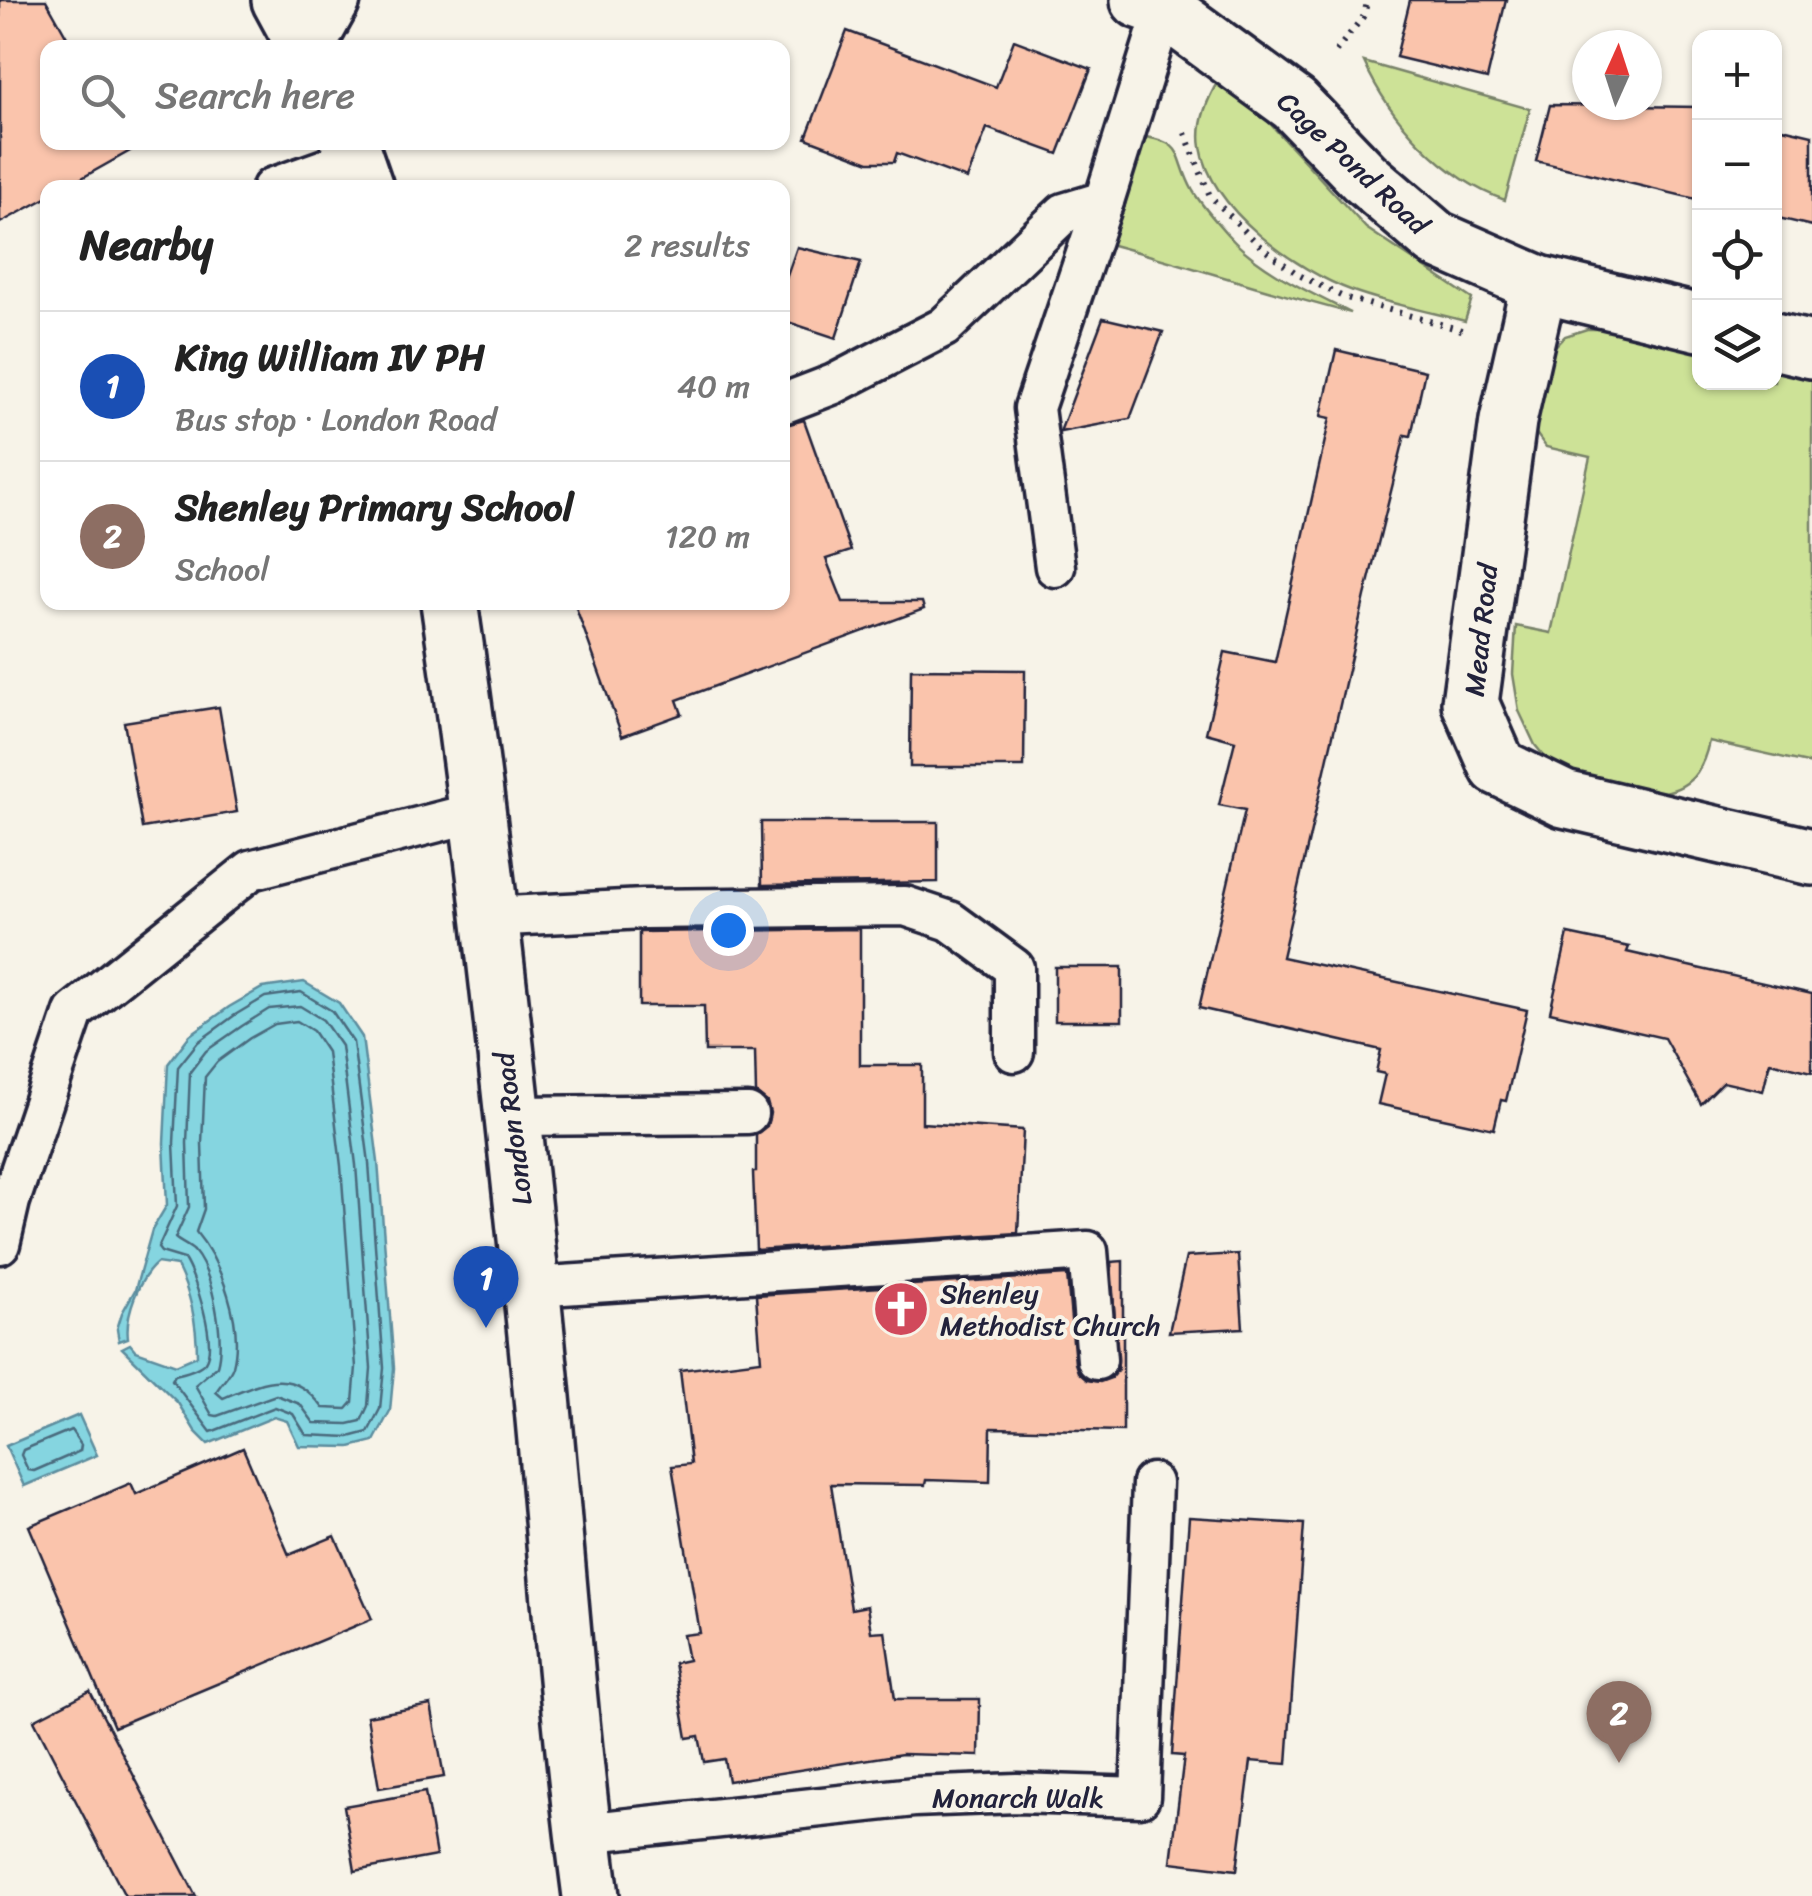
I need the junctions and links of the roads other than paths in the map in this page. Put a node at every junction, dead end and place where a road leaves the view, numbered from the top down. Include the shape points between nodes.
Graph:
1 (280, 0) edge
2 (332, 0) edge
3 (1151, 4) edge
4 (302, 40) edge
5 (310, 40) edge
6 (357, 163) edge
7 (299, 180) edge
8 (1104, 201) junction
9 (1539, 284) junction
10 (1692, 321) edge
11 (1782, 343) edge
12 (1812, 350) edge
13 (790, 401) edge
14 (1056, 568) dead end
15 (450, 610) edge
16 (477, 812) junction
17 (1812, 857) edge
18 (488, 917) junction
19 (1014, 1052) dead end
20 (748, 1114) dead end
21 (511, 1116) junction
22 (0, 1244) edge
23 (532, 1287) junction
24 (1098, 1360) dead end
25 (1152, 1483) dead end
26 (583, 1833) junction
27 (591, 1896) edge

1 - 4 street
2 - 5 street
3 - 8 lane via 1144,75
3 - 9 street, Cage Pond Road via 1294,104 1436,239
6 - 7 lane
8 - 13 lane via 1064,213 944,327
8 - 14 lane via 1034,408
9 - 10 street, Cage Pond Road
9 - 17 street, Mead Road via 1508,422 1470,704 1498,767 1564,799
11 - 12 street
15 - 16 street, London Road
16 - 18 street, London Road
16 - 22 lane via 251,870 74,1012
18 - 19 lane via 905,906 950,921 1014,968
18 - 21 street, London Road
20 - 21 lane
21 - 23 street, London Road
23 - 24 lane via 1088,1251
23 - 26 street, London Road
25 - 26 lane, Monarch Walk via 1140,1797 914,1797
26 - 27 street, London Road

